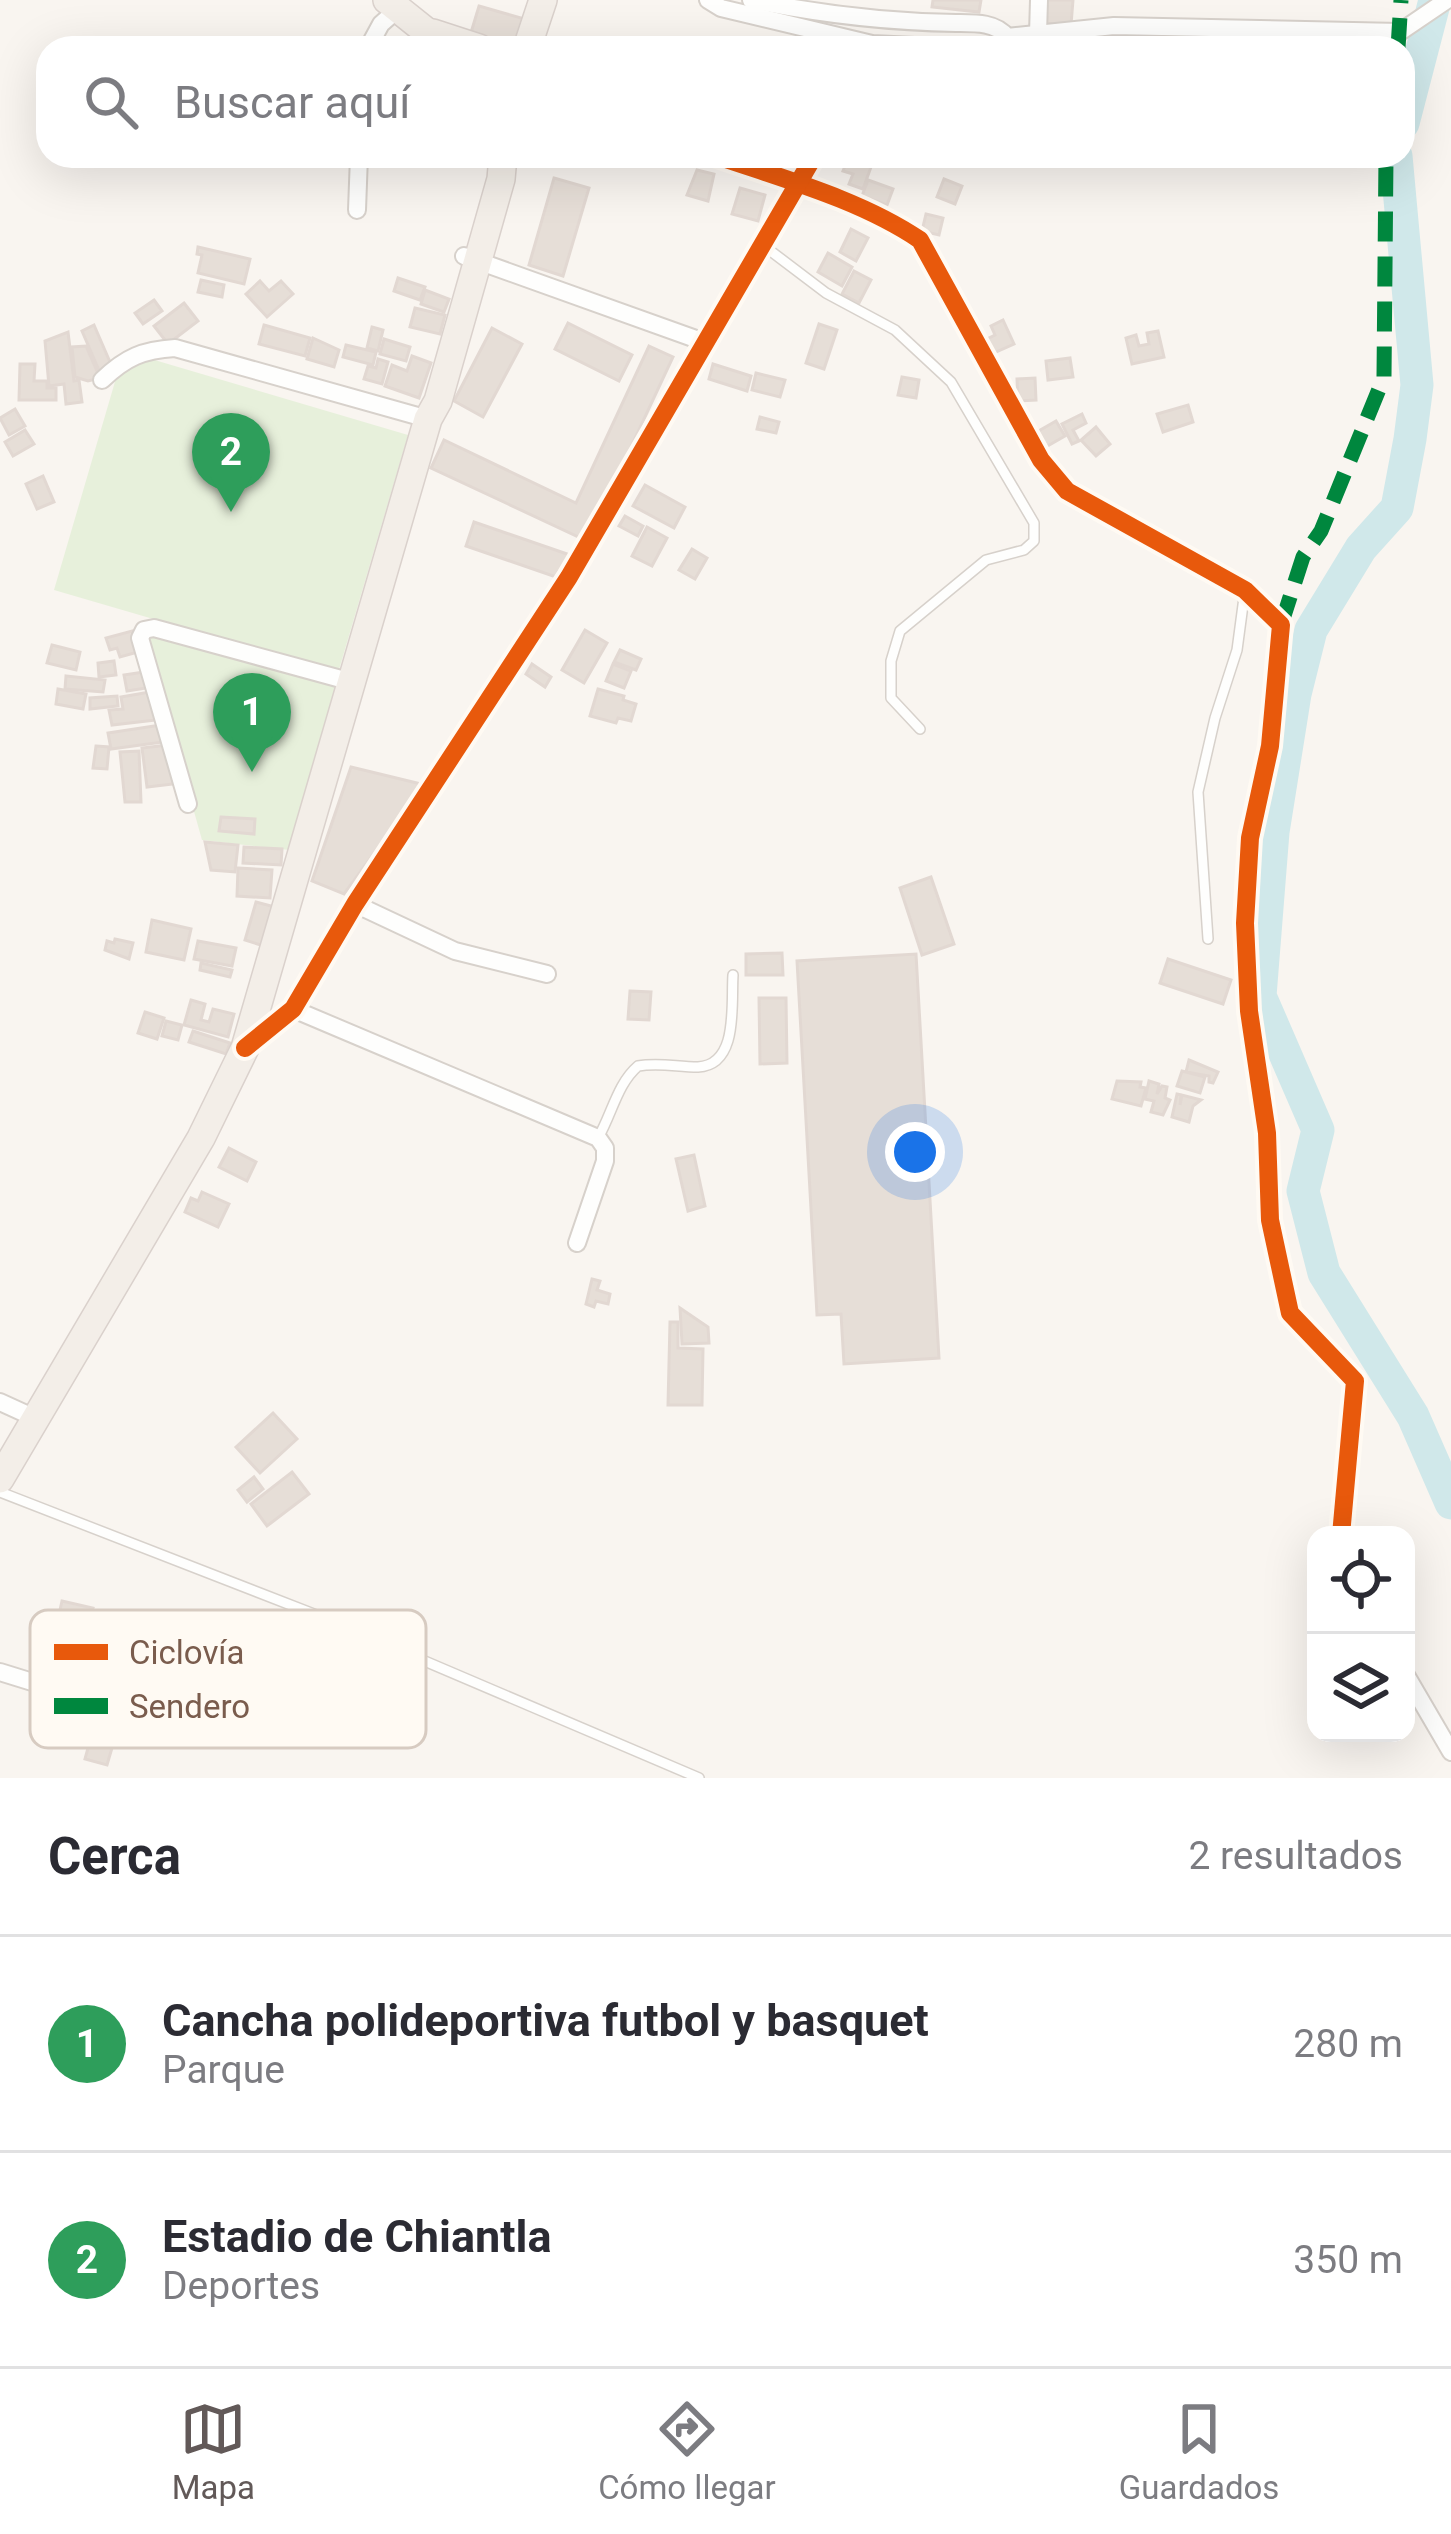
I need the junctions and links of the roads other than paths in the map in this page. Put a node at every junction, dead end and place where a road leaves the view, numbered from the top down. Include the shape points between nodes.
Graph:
1 (543, 0) edge
2 (708, 0) edge
3 (751, 0) edge
4 (1039, 0) edge
5 (1448, 0) edge
6 (393, 4) edge
7 (847, 8) edge
8 (878, 21) junction
9 (1038, 34) junction
10 (374, 36) edge
11 (433, 36) edge
12 (531, 36) edge
13 (832, 36) edge
14 (874, 36) edge
15 (1001, 36) edge
16 (1029, 36) edge
17 (359, 168) edge
18 (497, 168) edge
19 (752, 168) edge
20 (808, 168) edge
21 (799, 184) junction
22 (358, 210) dead end
23 (764, 246) junction
24 (471, 259) junction
25 (707, 343) junction
26 (102, 380) dead end
27 (428, 419) junction
28 (1245, 590) junction
29 (352, 682) junction
30 (920, 729) dead end
31 (188, 804) dead end
32 (356, 904) junction
33 (1208, 938) dead end
34 (548, 974) dead end
35 (733, 975) dead end
36 (293, 1009) junction
37 (245, 1048) junction
38 (598, 1138) junction
39 (577, 1243) dead end
40 (0, 1402) edge
41 (35, 1418) junction
42 (0, 1479) edge
43 (0, 1492) edge
44 (1342, 1526) edge
45 (305, 1610) edge
46 (426, 1661) edge
47 (0, 1672) edge
48 (30, 1681) edge
49 (1415, 1690) edge
50 (1451, 1752) edge
51 (699, 1778) edge

1 - 12 main road
2 - 13 street
3 - 7 street
4 - 9 street
5 - 9 street via 1400,32 1114,26
6 - 10 street
6 - 11 main road
7 - 8 street
8 - 14 street
8 - 15 street via 975,23 1000,28
9 - 16 street
17 - 22 street
18 - 24 main road
19 - 21 street
20 - 21 street
21 - 23 street
21 - 28 street via 920,240 1041,460 1067,490
23 - 25 street
23 - 30 lane via 896,331 951,382 1034,523 1034,541 1024,550 986,560 899,632 890,698
24 - 25 street
24 - 27 main road via 426,398
25 - 32 street via 569,577
26 - 27 street via 138,352 175,348
27 - 29 main road
28 - 33 lane via 1198,792
28 - 44 street via 1281,625 1245,923 1270,1220 1290,1313 1355,1381
29 - 31 street via 144,630
29 - 37 main road
32 - 34 street via 455,951
32 - 36 street
35 - 38 lane via 728,1044 717,1061 638,1066
36 - 37 street
36 - 38 street
37 - 41 main road via 201,1138
38 - 39 street via 604,1161
40 - 41 street
41 - 42 main road
43 - 45 lane
46 - 51 lane
47 - 48 street
49 - 50 street

